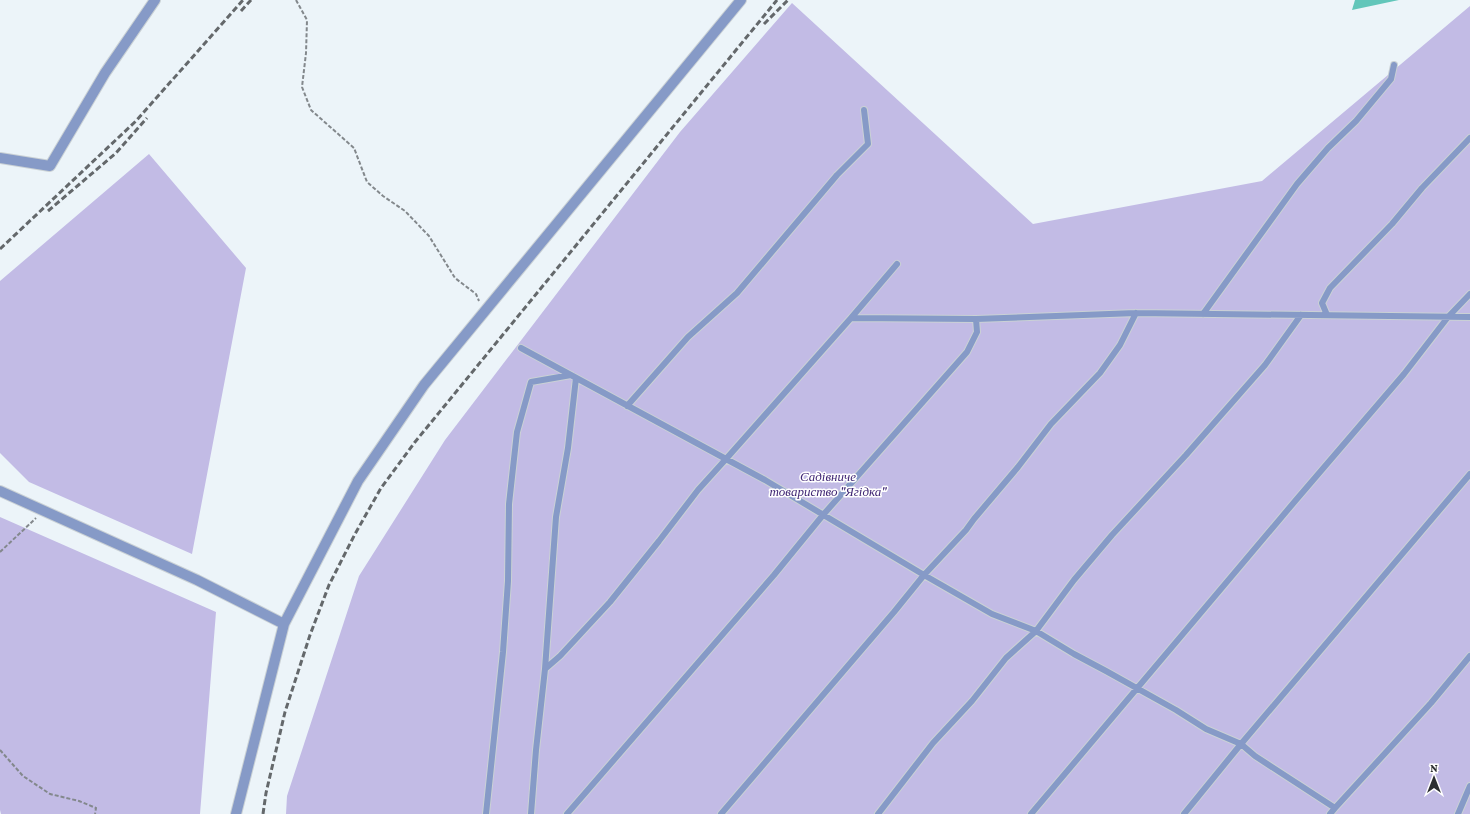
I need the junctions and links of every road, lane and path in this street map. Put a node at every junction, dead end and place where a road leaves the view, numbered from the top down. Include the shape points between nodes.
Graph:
1 (155, 0) edge
2 (296, 0) edge
3 (740, 0) edge
4 (1394, 64) dead end
5 (864, 110) dead end
6 (1470, 138) edge
7 (0, 158) edge
8 (897, 264) dead end
9 (1470, 294) edge
10 (484, 311) junction
11 (1136, 313) junction
12 (1203, 314) junction
13 (1301, 315) junction
14 (1327, 315) junction
15 (1448, 317) junction
16 (1470, 317) edge
17 (851, 318) junction
18 (976, 319) junction
19 (521, 348) dead end
20 (574, 377) junction
21 (627, 406) junction
22 (726, 459) junction
23 (1470, 474) edge
24 (0, 490) edge
25 (44, 511) junction
26 (823, 515) junction
27 (0, 552) edge
28 (924, 575) junction
29 (284, 624) junction
30 (1036, 631) junction
31 (1470, 656) edge
32 (545, 669) junction
33 (1137, 688) junction
34 (1241, 744) junction
35 (0, 750) edge
36 (1470, 786) edge
37 (1335, 808) junction
38 (95, 814) edge
39 (236, 814) edge
40 (486, 814) edge
41 (531, 814) edge
42 (567, 814) edge
43 (721, 814) edge
44 (878, 814) edge
45 (1031, 814) edge
46 (1184, 814) edge
47 (1330, 814) edge
48 (1458, 814) edge

1 - 7 street via 105,73 50,166
2 - 10 path via 307,20 302,87 310,110 354,148 367,182 406,211 429,236 455,278 476,294
3 - 10 street
4 - 12 lane via 1390,79 1356,121 1297,184
5 - 21 lane via 868,144 837,175 737,292 688,337
6 - 14 lane via 1330,288 1322,303
8 - 17 lane
9 - 15 lane
10 - 29 street via 424,385 358,481
11 - 12 lane
11 - 18 lane
11 - 28 lane via 1120,345 1100,373 1051,424 966,530
12 - 13 lane
13 - 14 lane
13 - 30 lane via 1265,365 1112,535
14 - 15 lane
15 - 16 lane
15 - 33 lane via 1404,374
17 - 18 lane
17 - 22 lane
18 - 26 lane via 977,332 967,352
19 - 20 lane
20 - 21 lane
20 - 32 lane via 568,448 556,517
20 - 40 lane via 530,382 518,432 509,504 508,581 503,652
21 - 22 lane
22 - 26 lane
22 - 32 lane via 698,490 610,602
23 - 34 lane
24 - 25 street
25 - 27 path
25 - 29 street via 197,580
26 - 28 lane
26 - 42 lane
28 - 30 lane via 992,614
28 - 43 lane
29 - 39 street
30 - 33 lane
30 - 44 lane via 1006,658 972,701 933,743
31 - 37 lane via 1431,703
32 - 41 lane
33 - 34 lane via 1206,729
33 - 45 lane
34 - 37 lane via 1255,756
34 - 46 lane
35 - 38 path via 23,776 50,794 96,808
36 - 48 lane
37 - 47 lane

